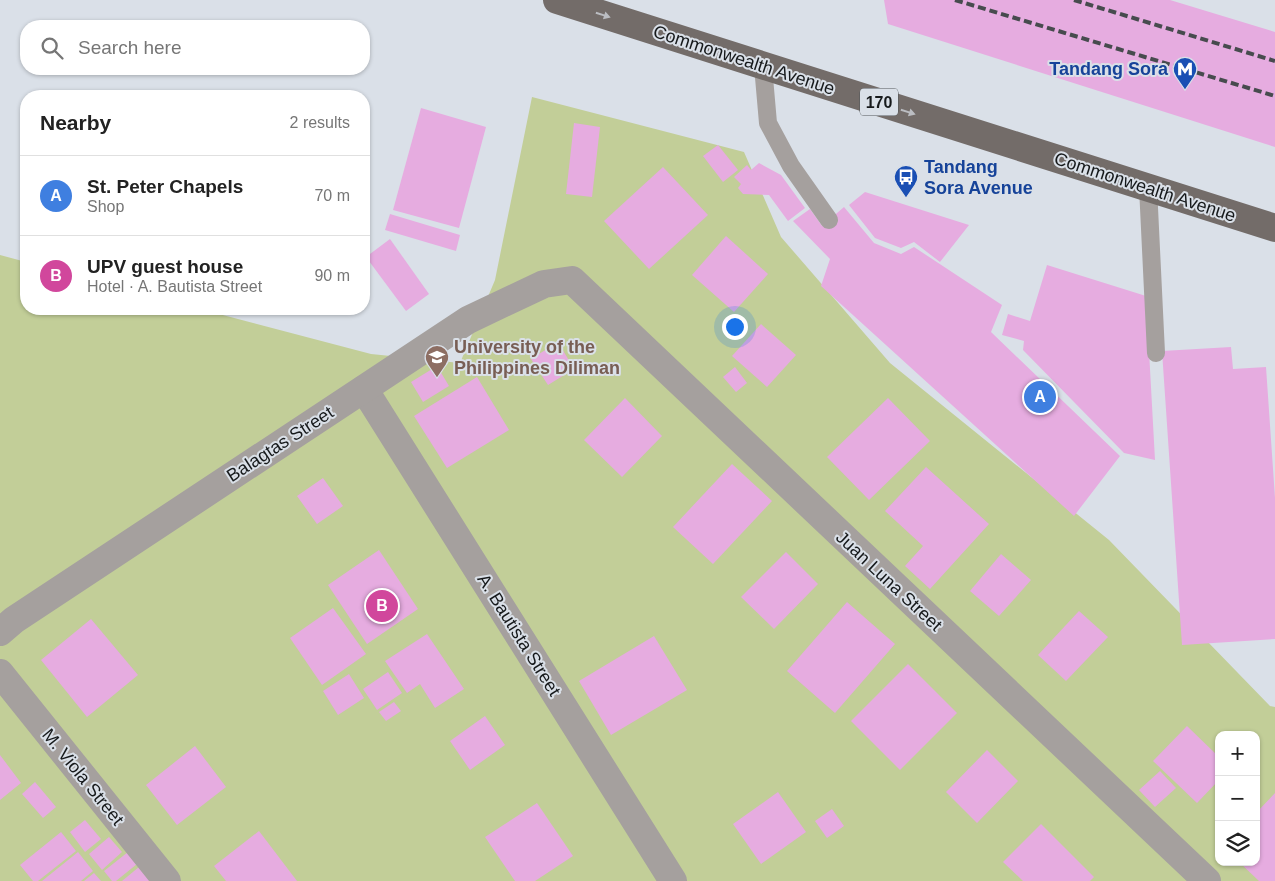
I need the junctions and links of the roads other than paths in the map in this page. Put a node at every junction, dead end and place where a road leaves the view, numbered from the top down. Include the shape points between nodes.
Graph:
1 (557, 0) edge
2 (763, 66) junction
3 (1148, 188) junction
4 (1202, 205) junction
5 (1275, 212) edge
6 (829, 220) dead end
7 (1275, 228) edge
8 (572, 280) joint
9 (1156, 353) dead end
10 (364, 389) junction
11 (0, 632) edge
12 (0, 673) edge
13 (1195, 877) edge
14 (167, 881) edge
15 (674, 881) edge

1 -> 2 main road, Commonwealth Avenue / 170
2 -> 3 main road, Commonwealth Avenue / 170
2 - 6 lane via 768,123 791,166
3 - 4 main road, Commonwealth Avenue / 170
3 - 9 lane
4 - 5 main road
4 - 7 main road, Commonwealth Avenue / 170
8 - 10 street, Balagtas Street via 544,284 406,350
8 - 13 street, Juan Luna Street
10 - 11 street, Balagtas Street
10 - 15 street, A. Bautista Street
12 - 14 street, M. Viola Street

